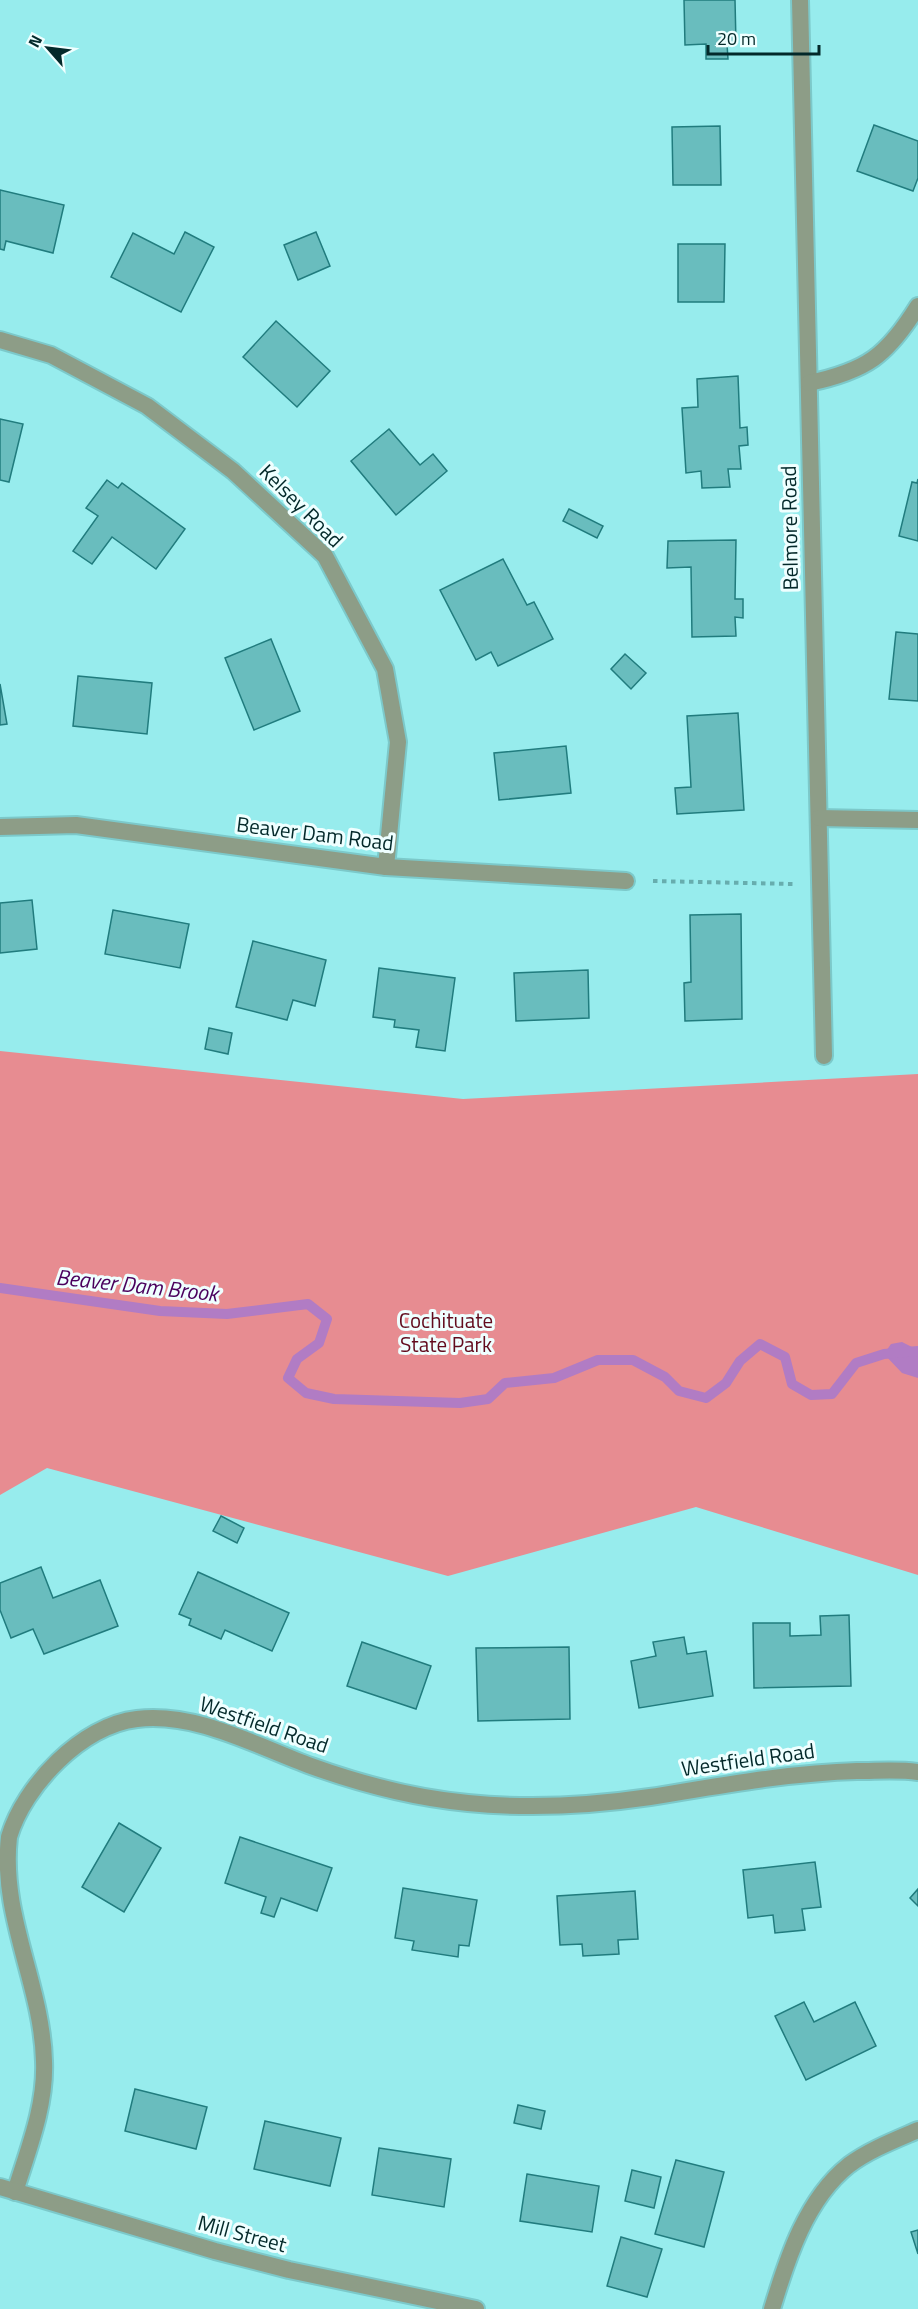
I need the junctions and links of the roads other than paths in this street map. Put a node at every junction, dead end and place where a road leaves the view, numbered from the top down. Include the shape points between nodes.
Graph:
1 (800, 0) edge
2 (918, 306) edge
3 (0, 340) edge
4 (809, 383) junction
5 (819, 818) junction
6 (918, 820) edge
7 (0, 827) edge
8 (386, 867) junction
9 (626, 881) dead end
10 (824, 1056) dead end
11 (918, 1772) edge
12 (918, 2130) edge
13 (7, 2190) edge
14 (476, 2309) edge
15 (772, 2309) edge

1 - 4 street, Belmore Road
2 - 4 street via 903,330 866,365
3 - 8 street, Kelsey Road via 51,355 147,406 233,471 325,556 384,669 398,742
4 - 5 street, Belmore Road
5 - 6 street
5 - 10 street, Belmore Road
7 - 8 street, Beaver Dam Road via 76,825
8 - 9 street, Beaver Dam Road
11 - 13 street, Westfield Road via 818,1772 582,1805 528,1807 414,1795 323,1770 216,1729 174,1719 136,1719 106,1727 74,1746 47,1773 25,1802 9,1837 3,1874 4,1908 33,1996 45,2061 43,2094 34,2129
12 - 15 street via 848,2166 822,2194 784,2266
13 - 14 street, Mill Street via 226,2254

